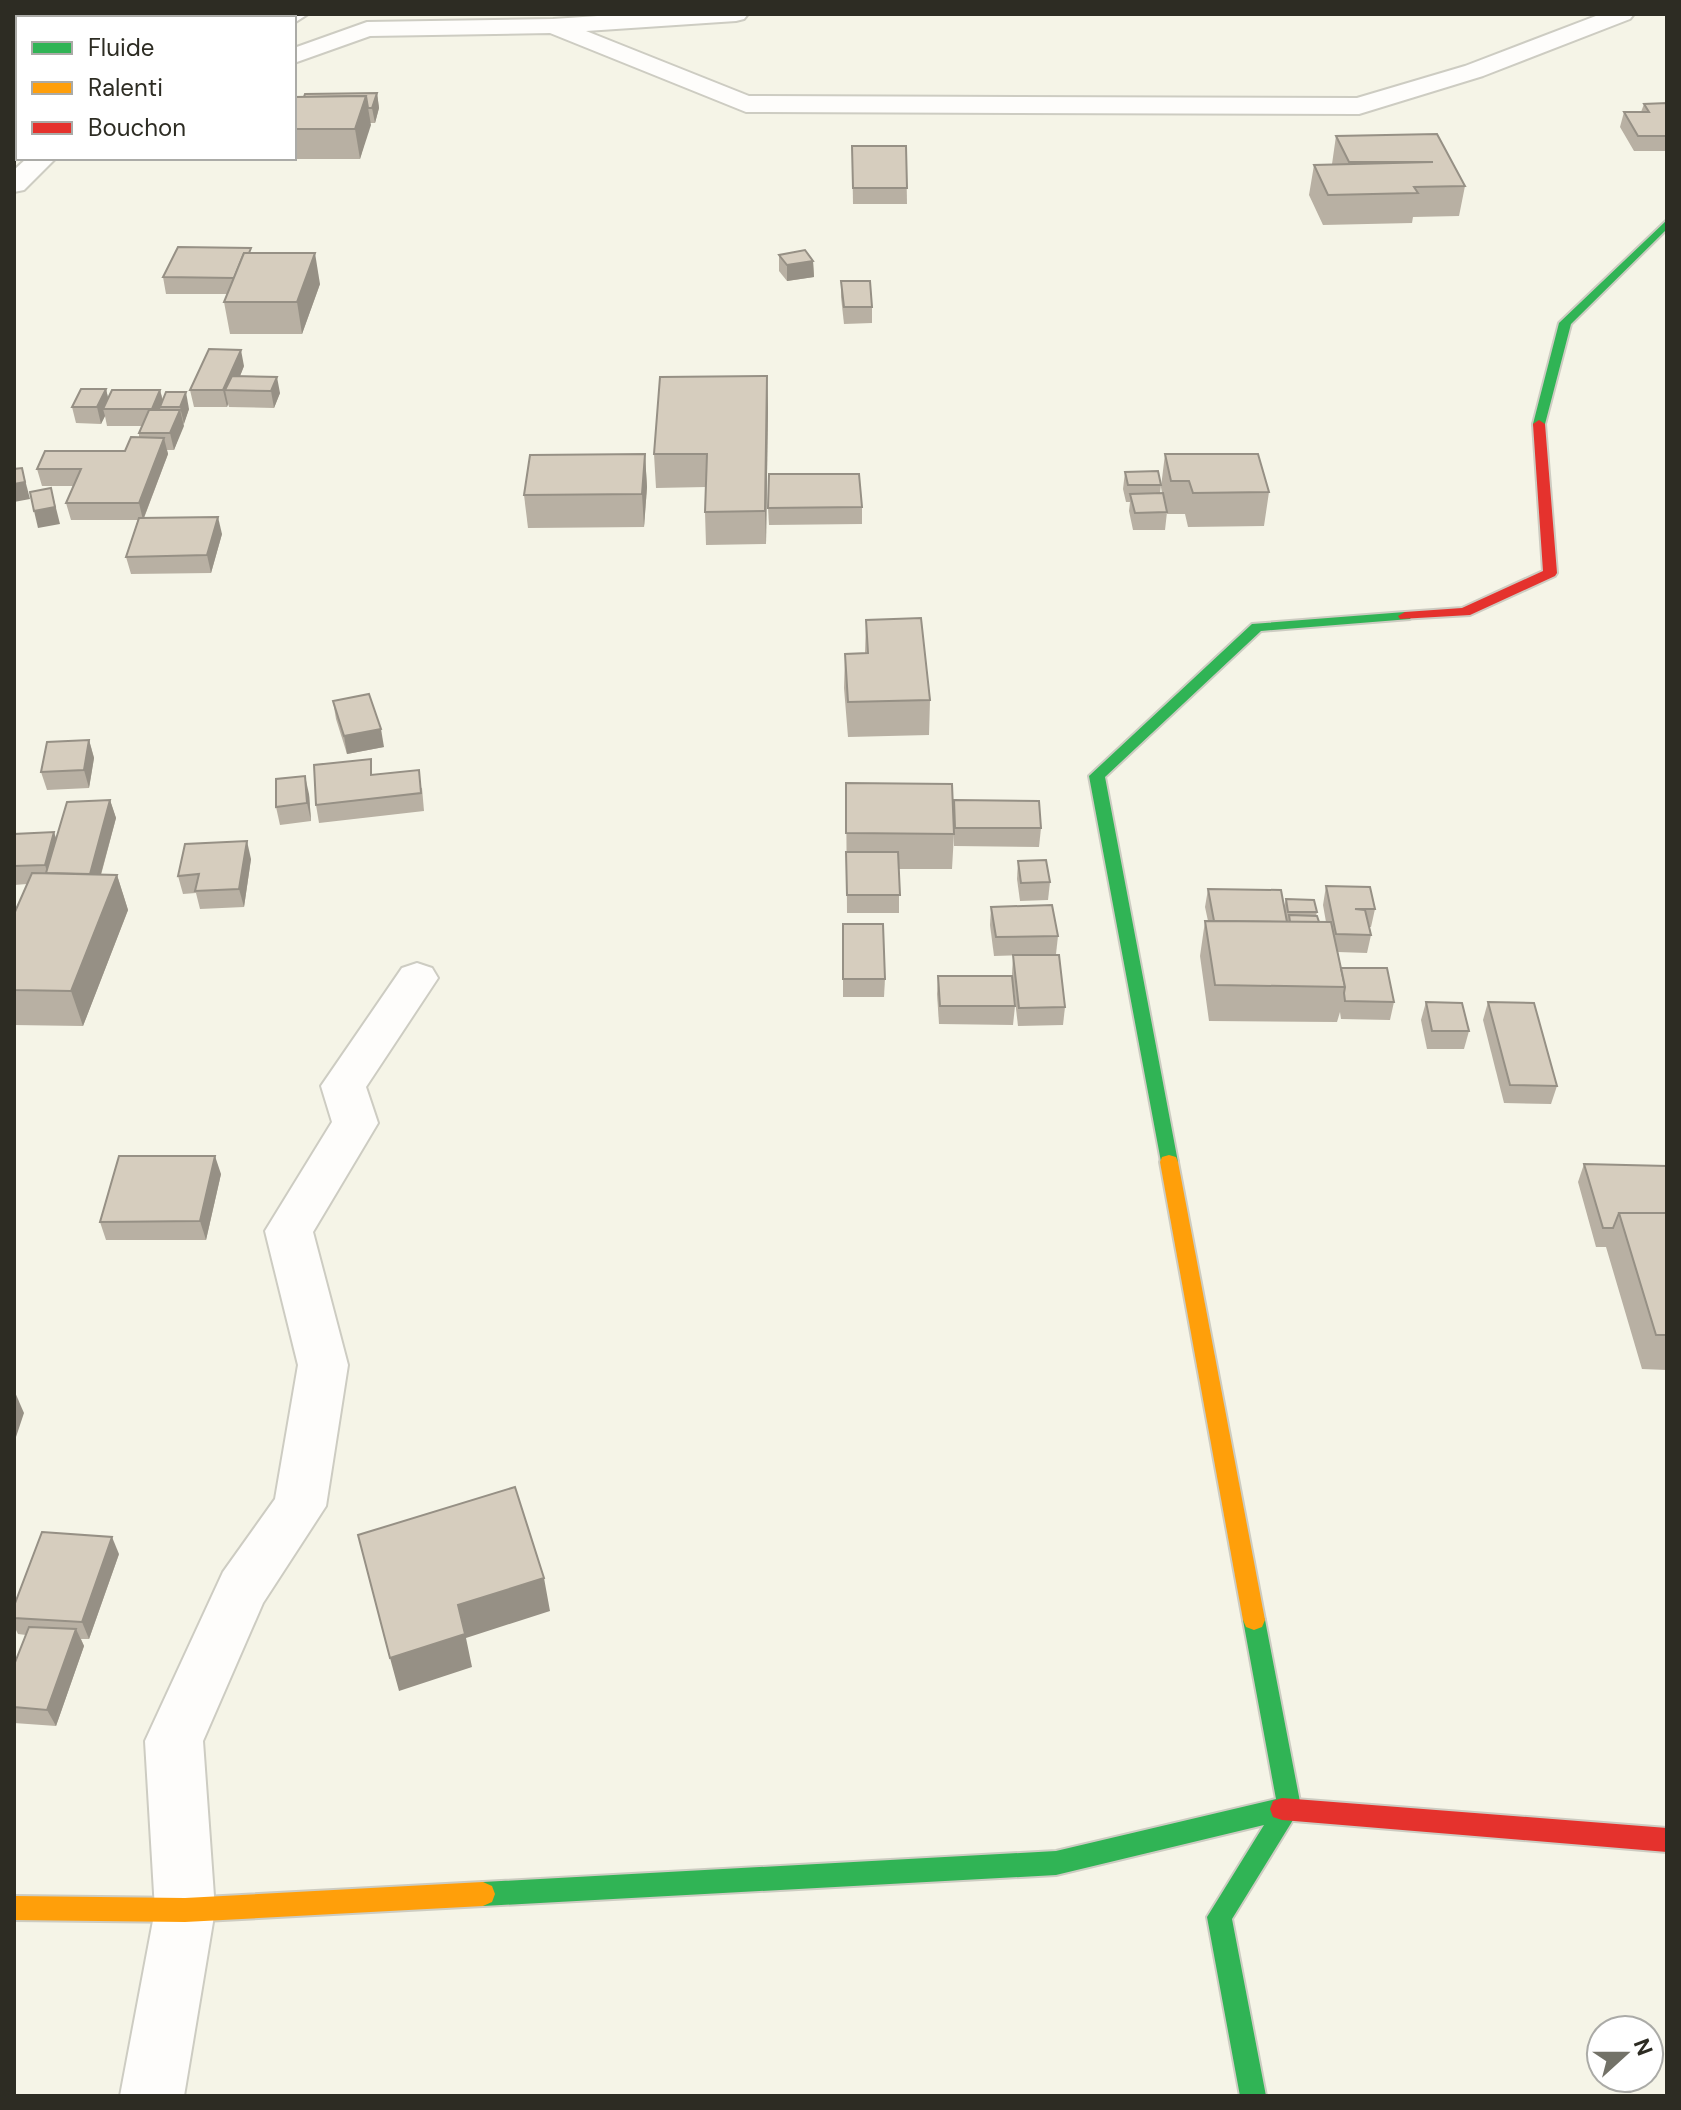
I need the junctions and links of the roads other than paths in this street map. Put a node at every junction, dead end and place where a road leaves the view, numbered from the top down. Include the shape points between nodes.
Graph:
1 (736, 14) edge
2 (1622, 14) edge
3 (553, 26) junction
4 (296, 55) edge
5 (41, 160) edge
6 (14, 184) edge
7 (1667, 223) edge
8 (417, 978) dead end
9 (1289, 1807) junction
10 (1667, 1840) edge
11 (14, 1908) edge
12 (185, 1910) junction
13 (152, 2096) edge
14 (1253, 2096) edge

1 - 3 street
2 - 3 street via 1474,71 1359,106 746,104
3 - 4 street via 367,29
5 - 6 street
7 - 9 street via 1565,323 1538,430 1550,573 1465,612 1257,627 1097,776
8 - 12 street via 343,1086 355,1123 289,1231 323,1365 300,1506 242,1589 174,1741
9 - 10 street
9 - 12 street via 1056,1863
9 - 14 street via 1219,1917
11 - 12 street
12 - 13 street

